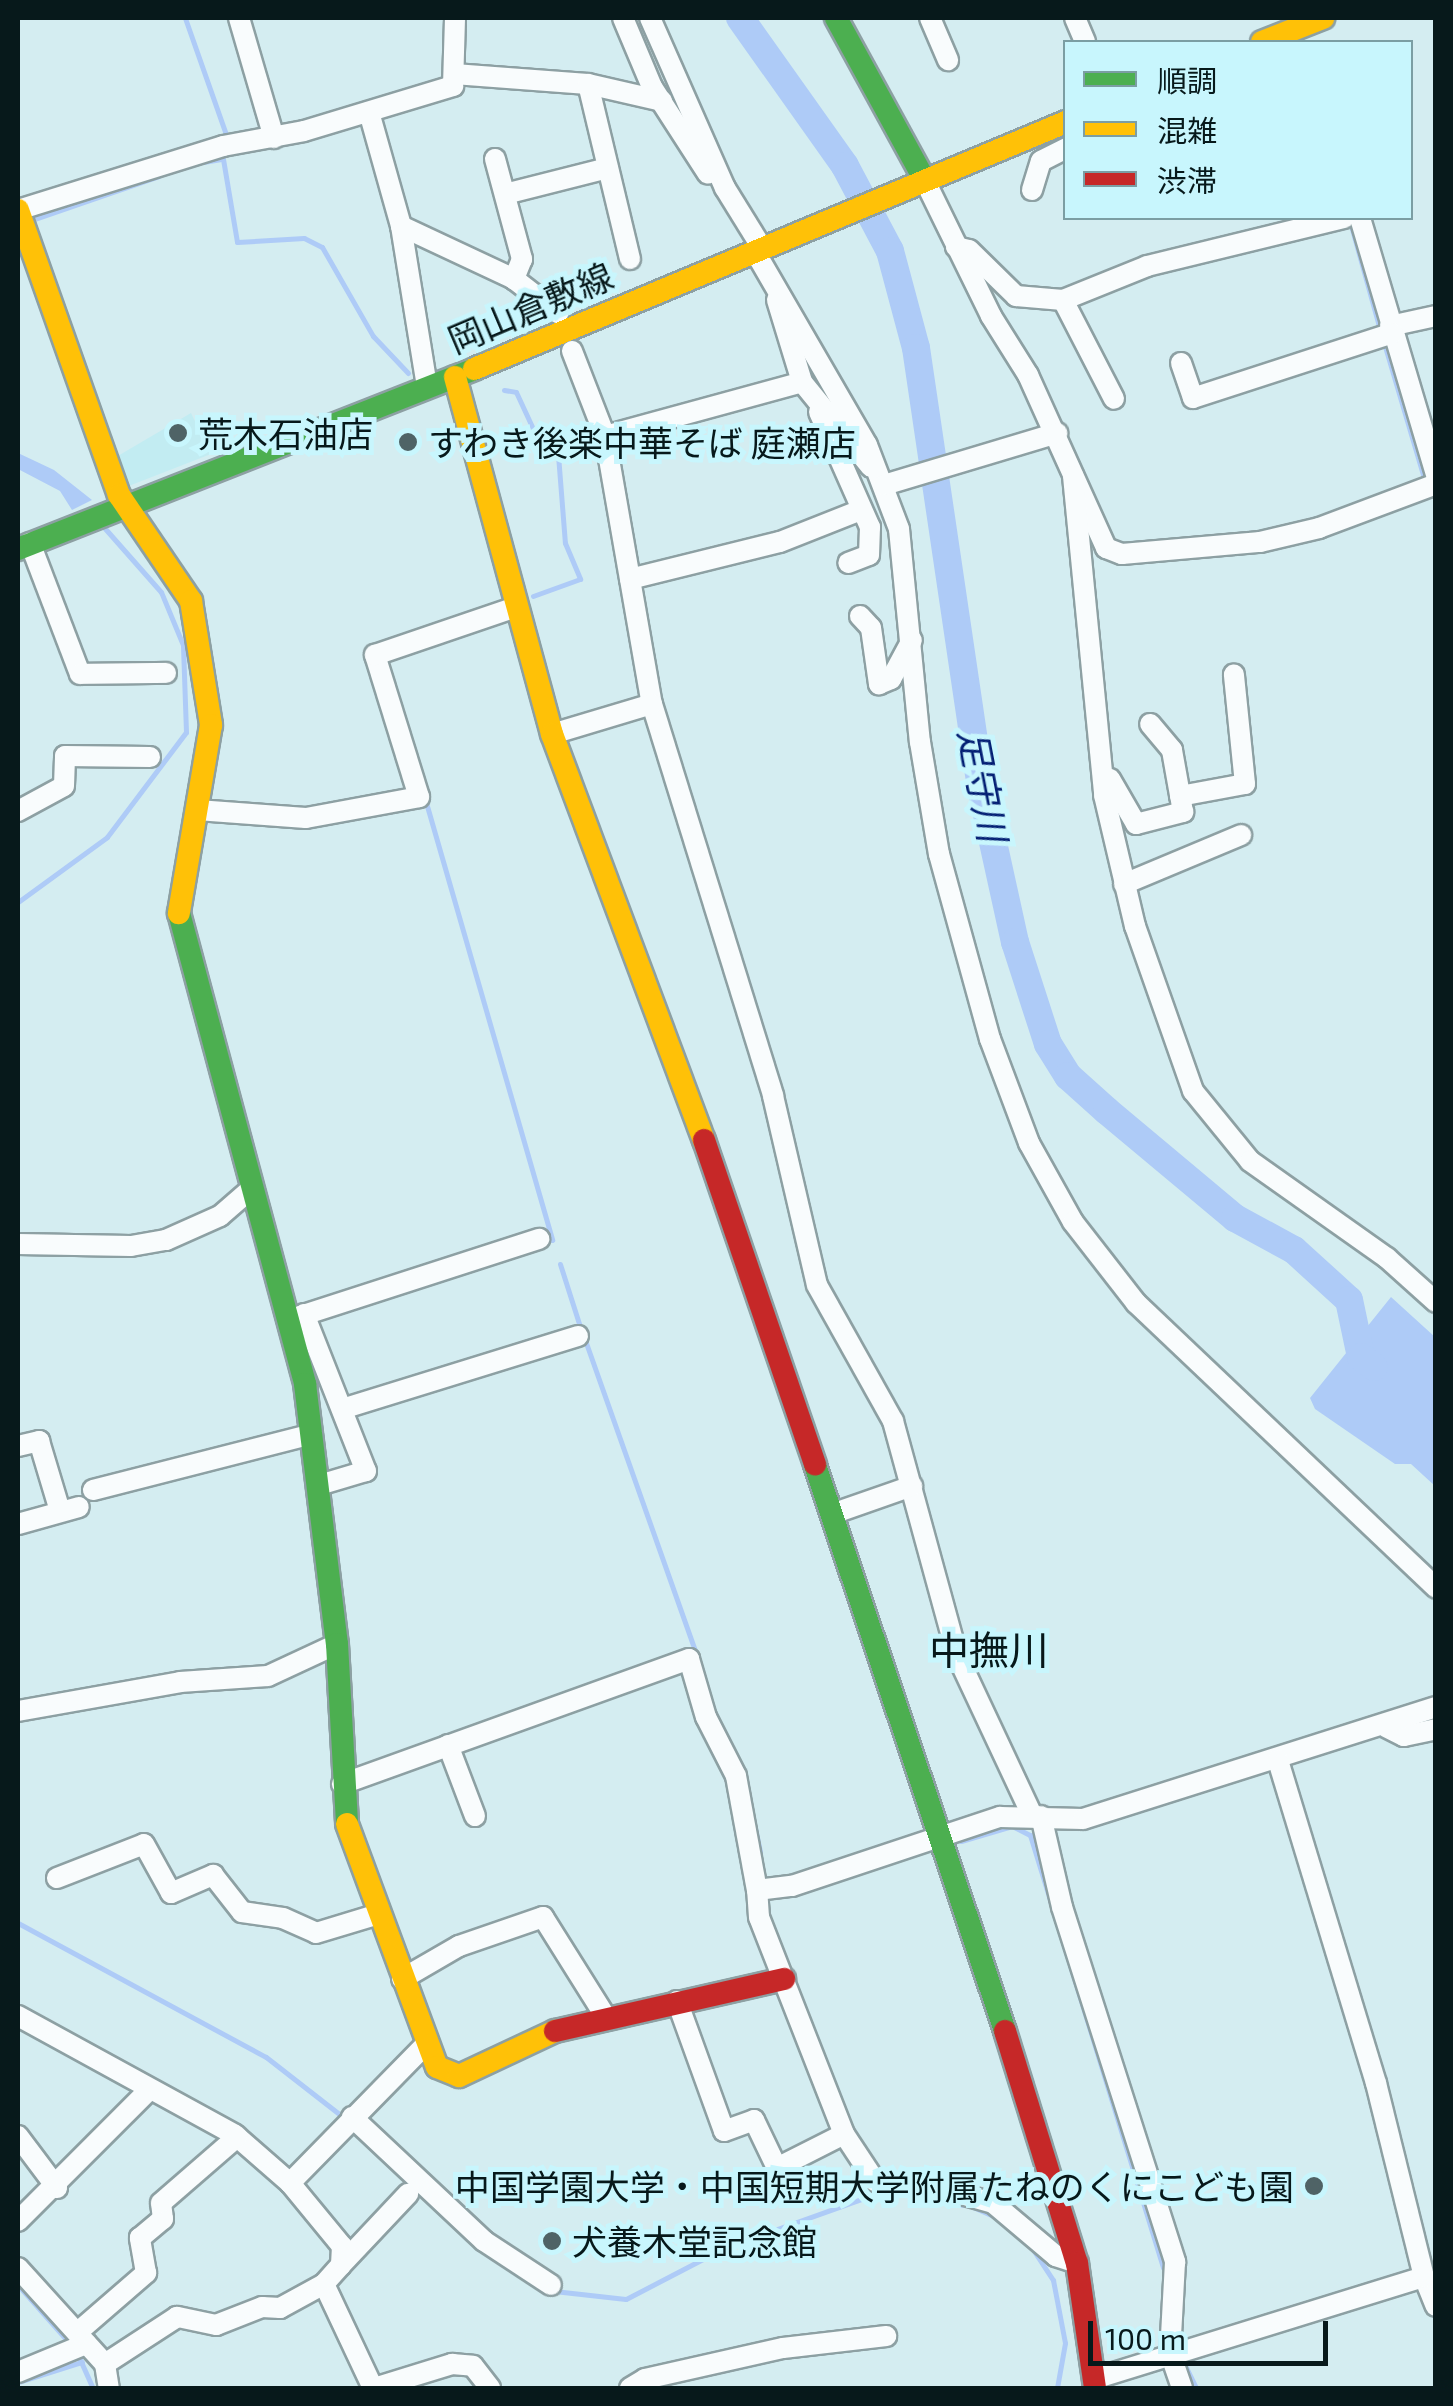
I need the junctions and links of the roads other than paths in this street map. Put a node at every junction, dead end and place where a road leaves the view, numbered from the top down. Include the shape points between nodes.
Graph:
1 (239, 18) edge
2 (455, 18) edge
3 (622, 18) edge
4 (650, 18) edge
5 (836, 18) edge
6 (930, 18) edge
7 (1323, 18) edge
8 (1285, 33) edge
9 (948, 60) dead end
10 (454, 74) junction
11 (588, 84) junction
12 (662, 101) junction
13 (369, 112) junction
14 (1063, 123) edge
15 (274, 138) junction
16 (1063, 150) edge
17 (495, 159) dead end
18 (608, 168) junction
19 (918, 182) junction
20 (1032, 190) dead end
21 (504, 194) junction
22 (20, 217) edge
23 (1336, 220) edge
24 (1361, 220) edge
25 (742, 221) junction
26 (401, 226) junction
27 (954, 246) junction
28 (763, 252) junction
29 (630, 259) dead end
30 (514, 279) junction
31 (1063, 300) junction
32 (558, 313) dead end
33 (1436, 316) edge
34 (1391, 330) junction
35 (572, 351) dead end
36 (1180, 363) dead end
37 (455, 377) junction
38 (802, 382) junction
39 (427, 387) junction
40 (1114, 399) dead end
41 (816, 401) junction
42 (1053, 435) junction
43 (605, 436) junction
44 (1073, 476) junction
45 (885, 481) junction
46 (1432, 483) edge
47 (120, 508) junction
48 (860, 510) junction
49 (24, 546) edge
50 (848, 564) dead end
51 (630, 579) junction
52 (516, 607) junction
53 (860, 616) dead end
54 (912, 640) junction
55 (166, 673) dead end
56 (1234, 674) dead end
57 (652, 704) junction
58 (1150, 724) dead end
59 (552, 734) junction
60 (1095, 746) junction
61 (150, 757) dead end
62 (1180, 796) junction
63 (197, 810) junction
64 (18, 811) edge
65 (1240, 835) dead end
66 (1124, 884) junction
67 (250, 1190) junction
68 (540, 1239) dead end
69 (18, 1244) edge
70 (1436, 1302) edge
71 (297, 1316) junction
72 (578, 1336) dead end
73 (342, 1409) junction
74 (312, 1434) junction
75 (18, 1446) edge
76 (318, 1485) junction
77 (912, 1486) junction
78 (78, 1503) junction
79 (832, 1514) junction
80 (18, 1524) edge
81 (1436, 1588) edge
82 (337, 1644) junction
83 (1436, 1707) edge
84 (18, 1711) edge
85 (1386, 1727) junction
86 (1436, 1729) edge
87 (448, 1745) junction
88 (1278, 1760) junction
89 (342, 1784) junction
90 (474, 1816) dead end
91 (1036, 1816) junction
92 (940, 1841) junction
93 (58, 1878) dead end
94 (762, 1890) junction
95 (379, 1914) junction
96 (402, 1979) junction
97 (784, 1980) junction
98 (677, 2001) junction
99 (18, 2016) edge
100 (607, 2019) junction
101 (426, 2044) junction
102 (148, 2091) junction
103 (349, 2120) junction
104 (844, 2134) junction
105 (18, 2136) edge
106 (237, 2137) junction
107 (290, 2184) junction
108 (57, 2188) junction
109 (408, 2194) dead end
110 (18, 2222) edge
111 (1077, 2264) junction
112 (341, 2265) junction
113 (18, 2268) edge
114 (1424, 2277) junction
115 (324, 2284) junction
116 (551, 2285) dead end
117 (1436, 2306) edge
118 (886, 2336) dead end
119 (83, 2338) junction
120 (1170, 2354) junction
121 (105, 2364) junction
122 (18, 2372) edge
123 (1094, 2384) edge
124 (108, 2388) edge
125 (373, 2388) edge
126 (490, 2388) edge
127 (630, 2388) edge
128 (1182, 2388) edge

1 - 15 street
2 - 10 street
3 - 12 street
4 - 25 street
5 - 19 street
6 - 9 street
7 - 8 street
10 - 11 street
10 - 13 street via 453,86
11 - 12 street
11 - 18 street
12 - 25 street
13 - 15 street
13 - 26 street
14 - 19 street, 岡山倉敷線
15 - 22 street via 223,146
16 - 20 street via 1041,162
17 - 21 street
18 - 21 street
18 - 29 street
19 - 27 street
19 - 28 street, 岡山倉敷線
21 - 30 street via 522,258
22 - 47 street
23 - 31 street via 1147,266
24 - 34 street
25 - 28 street
26 - 30 street
26 - 39 street
27 - 31 street via 969,250 1016,296
27 - 42 street
28 - 37 street, 岡山倉敷線
28 - 38 street
28 - 45 street
30 - 32 street via 552,302
31 - 40 street
33 - 34 street
34 - 36 street via 1193,398
34 - 46 street
35 - 43 street
37 - 39 street, 岡山倉敷線
37 - 52 street
38 - 41 street
38 - 43 street
39 - 47 street, 岡山倉敷線
41 - 45 street
41 - 48 street
42 - 44 street
42 - 45 street
43 - 51 street
44 - 46 street via 1106,548 1122,554 1260,542 1318,528
44 - 60 street
45 - 54 street via 906,566
47 - 49 street, 岡山倉敷線
47 - 63 street via 191,601 211,725
48 - 50 street via 872,544 869,554
48 - 51 street via 780,542
49 - 55 street via 80,674
51 - 57 street
52 - 59 street
52 - 63 street via 382,652 396,736 419,798 306,818
53 - 54 street via 871,628 879,684 891,680
54 - 81 street via 926,787 955,919 1006,1086 1047,1177 1100,1260 1171,1341
56 - 62 street via 1245,784
57 - 59 street
57 - 77 street via 773,1096 817,1285 893,1421
58 - 62 street via 1172,750
59 - 79 street via 720,1182
60 - 62 street via 1126,816 1136,824 1179,817
60 - 66 street
61 - 64 street via 65,756 64,786
63 - 67 street via 178,901 180,923 226,1067
65 - 66 street
66 - 70 street via 1180,1058 1216,1127 1250,1161
67 - 69 street via 220,1216 166,1240 131,1246
67 - 71 street
68 - 71 street
71 - 73 street
71 - 74 street
72 - 73 street
73 - 76 street via 366,1471
74 - 76 street
74 - 78 street
75 - 78 street via 39,1440
76 - 82 street
77 - 79 street
77 - 91 street via 956,1654
78 - 80 street
79 - 92 street
82 - 84 street via 268,1676 180,1682
82 - 89 street
83 - 85 street
85 - 86 street via 1404,1736
85 - 88 street
87 - 89 street
87 - 90 street
87 - 94 street via 689,1660 706,1717 736,1776
88 - 91 street via 1082,1819
88 - 114 street via 1376,2083
89 - 95 street via 345,1820
91 - 92 street via 1000,1817
91 - 120 street via 1174,2262
92 - 94 street
92 - 111 street
93 - 95 street via 144,1844 171,1893 213,1875 242,1912 282,1918 316,1933
94 - 97 street via 758,1917
95 - 96 street
96 - 100 street via 459,1946 543,1917
96 - 101 street
97 - 98 street
97 - 104 street
98 - 100 street
98 - 104 street via 724,2131 754,2120 776,2168
99 - 102 street
100 - 101 street via 576,2021 459,2076 437,2067
101 - 103 street
102 - 106 street
102 - 108 street
103 - 107 street
103 - 116 street via 484,2241
104 - 111 street via 875,2180 993,2203 1056,2256
105 - 108 street
106 - 107 street
106 - 119 street via 161,2203 163,2219 140,2238 146,2273
107 - 112 street via 342,2246
108 - 110 street
109 - 112 street
111 - 123 street
112 - 115 street
113 - 119 street
114 - 117 street
114 - 120 street
115 - 121 street via 280,2308 262,2307 216,2326 177,2317
115 - 125 street
118 - 127 street via 783,2348 645,2378
119 - 121 street
119 - 122 street via 60,2360
120 - 123 street
120 - 128 street
121 - 124 street
125 - 126 street via 452,2364 474,2366

